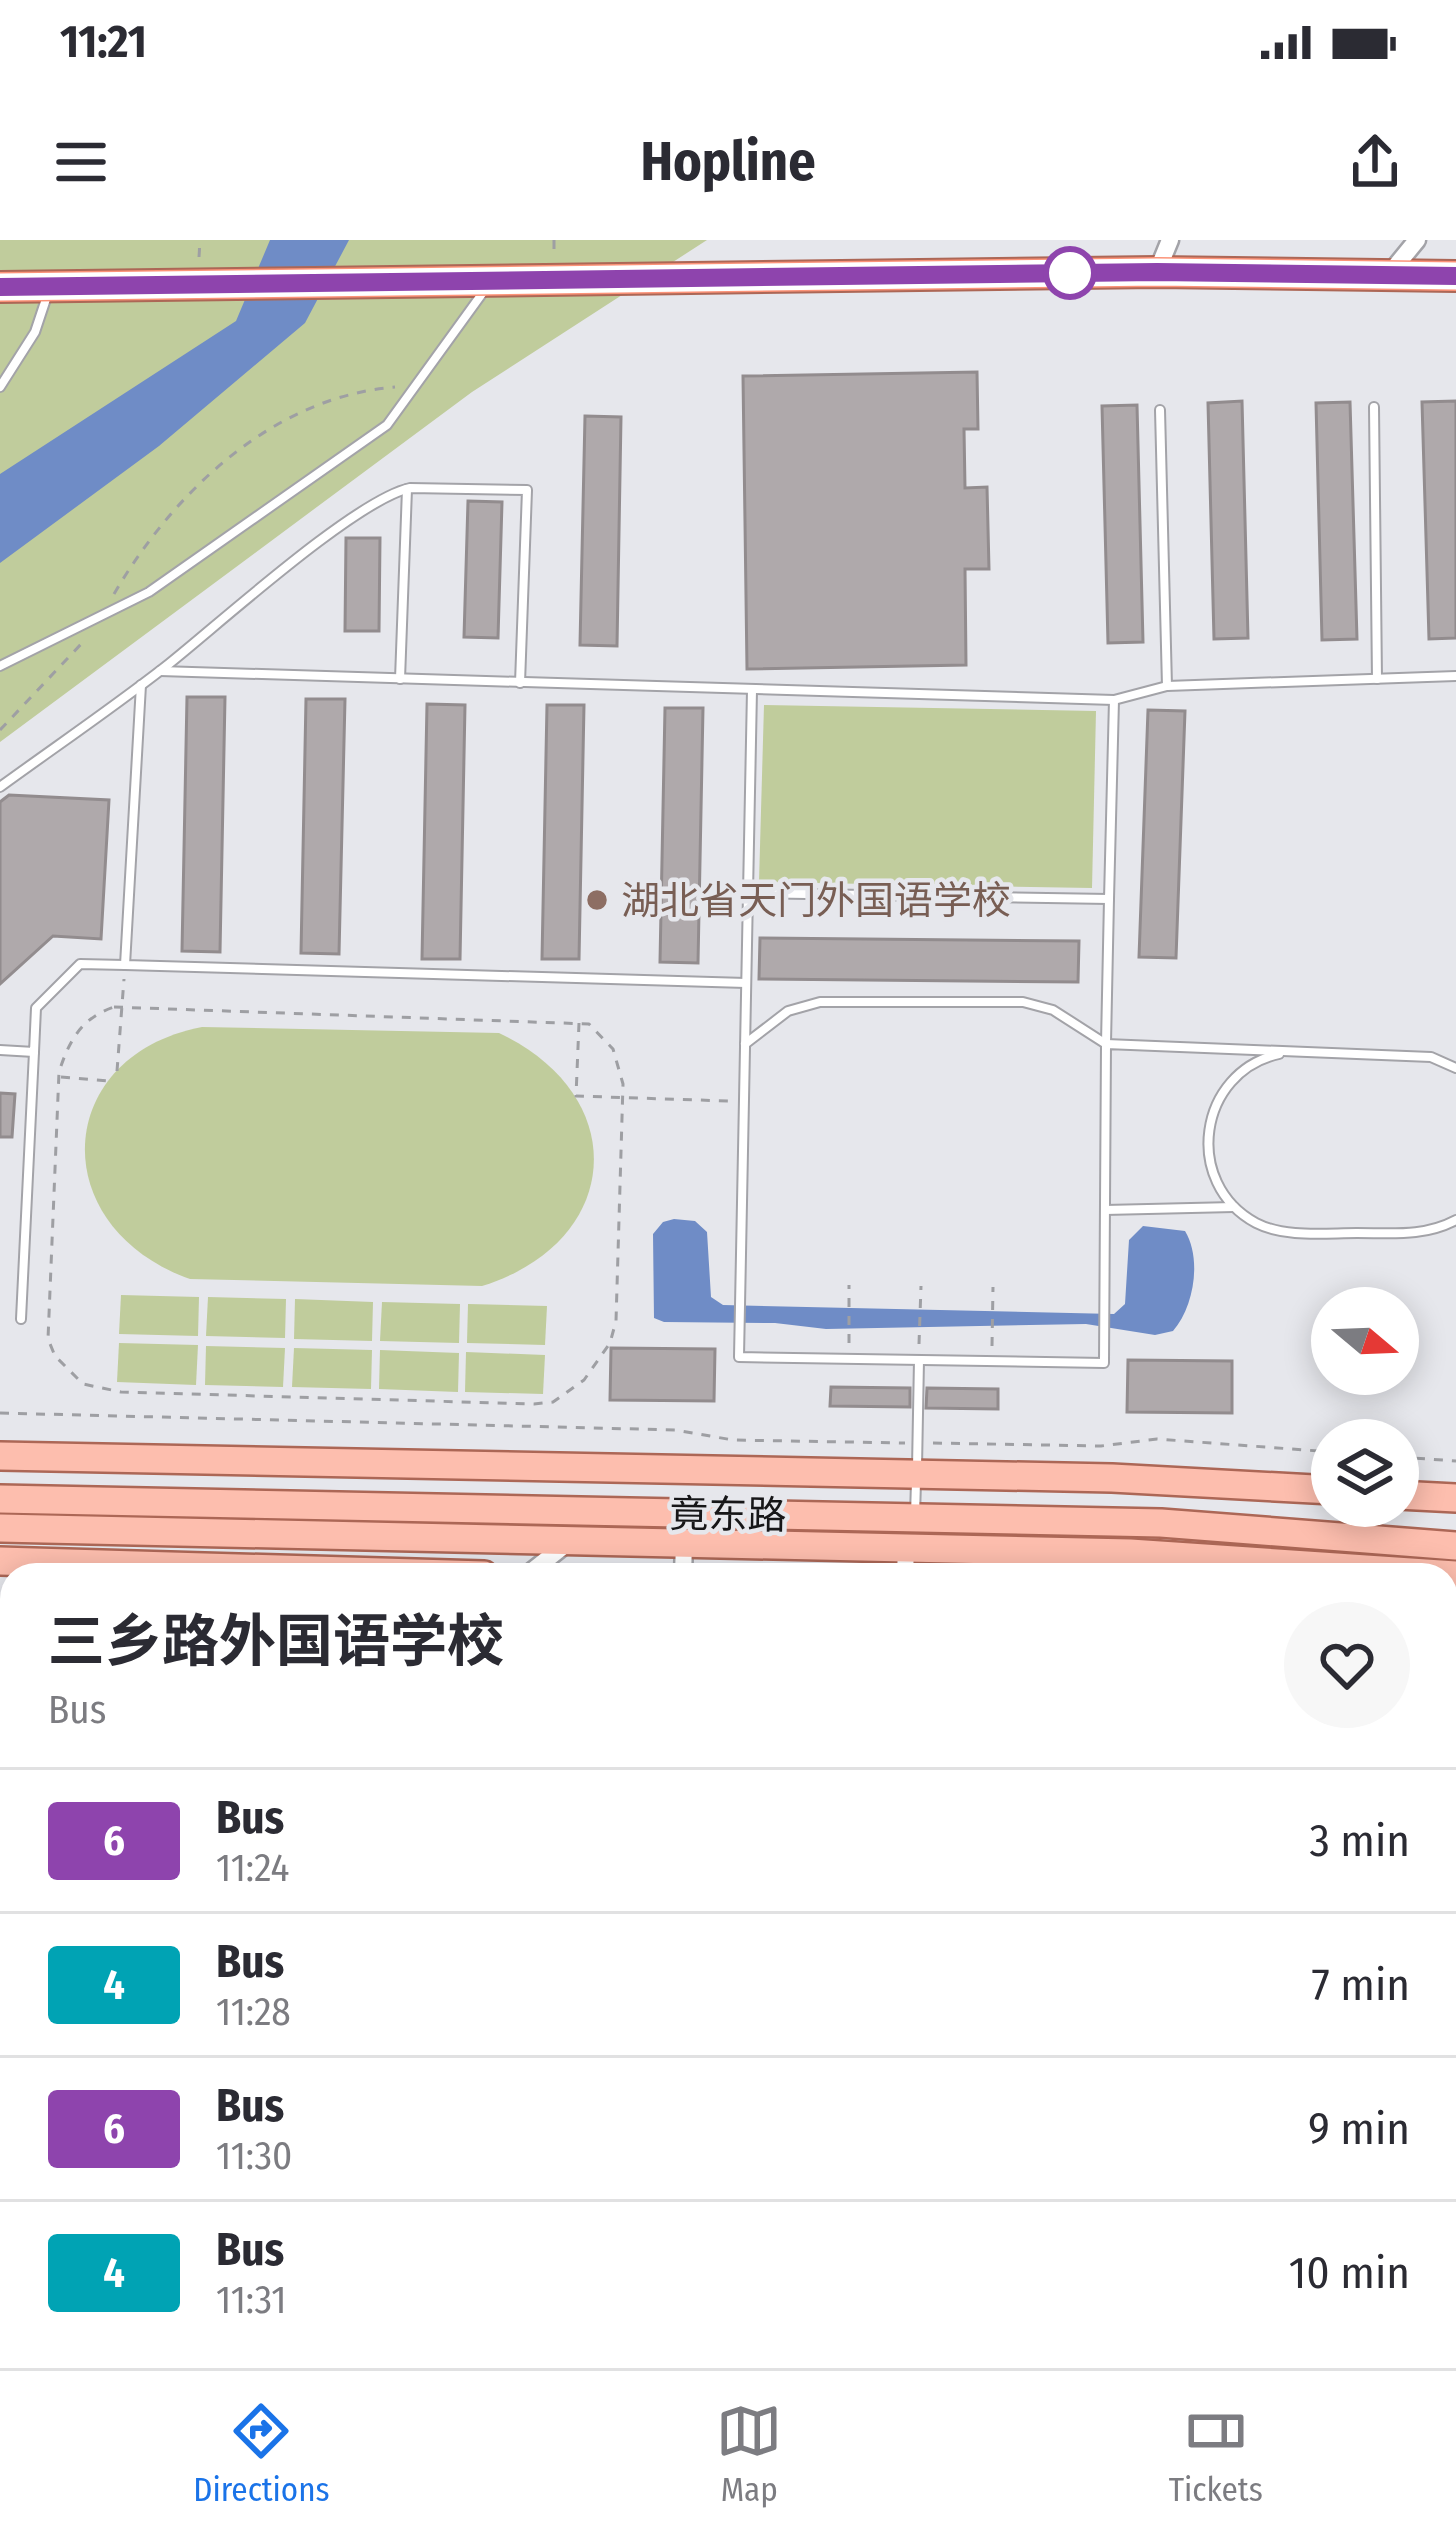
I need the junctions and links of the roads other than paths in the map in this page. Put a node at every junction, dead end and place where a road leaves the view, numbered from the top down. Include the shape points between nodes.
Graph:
1 (1170, 240) edge
2 (1417, 240) edge
3 (1157, 272) junction
4 (1390, 273) junction
5 (1456, 276) edge
6 (486, 282) junction
7 (50, 286) junction
8 (0, 287) edge
9 (0, 387) edge
10 (1374, 407) dead end
11 (1160, 410) dead end
12 (406, 488) junction
13 (0, 666) edge
14 (160, 670) junction
15 (1456, 676) edge
16 (400, 679) junction
17 (1377, 679) junction
18 (520, 683) junction
19 (141, 685) junction
20 (1167, 686) junction
21 (752, 690) junction
22 (1114, 700) junction
23 (0, 787) edge
24 (748, 893) junction
25 (1109, 899) junction
26 (125, 965) junction
27 (746, 983) junction
28 (745, 1044) junction
29 (1106, 1044) junction
30 (0, 1050) edge
31 (1292, 1051) junction
32 (34, 1052) junction
33 (1456, 1068) edge
34 (1234, 1207) junction
35 (1105, 1210) junction
36 (1456, 1220) edge
37 (22, 1319) dead end
38 (919, 1360) junction
39 (0, 1456) edge
40 (916, 1477) junction
41 (1311, 1489) edge
42 (1419, 1496) edge
43 (1456, 1498) edge
44 (0, 1499) edge
45 (573, 1510) junction
46 (915, 1518) junction
47 (0, 1528) edge
48 (571, 1540) junction
49 (683, 1543) junction
50 (1456, 1546) edge
51 (0, 1561) edge
52 (906, 1561) edge
53 (69, 1563) edge
54 (542, 1563) edge
55 (682, 1563) edge
56 (1239, 1563) edge

1 - 3 street
2 - 4 street
3 - 4 highway
3 - 6 highway
4 - 5 highway
6 - 7 highway
6 - 13 lane via 387,425 148,592
7 - 8 highway
7 - 9 lane via 34,332
10 - 17 lane
11 - 20 lane
12 - 14 lane via 344,525
12 - 16 lane
12 - 18 lane via 527,490
14 - 16 lane
14 - 19 lane
15 - 17 lane
16 - 18 lane
17 - 20 lane
18 - 21 lane
19 - 23 lane
19 - 26 lane
20 - 22 lane
21 - 22 lane
21 - 24 lane
22 - 25 lane
24 - 25 lane
24 - 27 lane
25 - 29 lane
26 - 27 lane
26 - 32 lane via 80,964 36,1008
27 - 28 lane
28 - 29 lane via 788,1010 820,1002 1000,1002 1053,1010
28 - 38 lane via 739,1357
29 - 31 lane
29 - 35 lane
30 - 32 lane
31 - 33 lane via 1431,1057
31 - 34 lane via 1238,1073 1213,1110 1207,1154
32 - 37 lane
34 - 35 lane
34 - 36 lane via 1287,1232 1426,1233
35 - 38 lane via 1104,1363
38 - 40 lane
39 - 40 main road
40 - 41 main road
40 - 46 lane
42 - 43 main road
44 - 45 main road, 竟东路
45 - 46 main road, 竟东路
45 - 48 street
46 - 50 main road, 竟东路 via 1161,1522
47 - 48 main road, 竟东路
48 - 49 main road, 竟东路
48 - 54 street
49 - 52 main road, 竟东路
49 - 55 street
51 - 53 main road
52 - 56 main road, 竟东路 via 1130,1553

